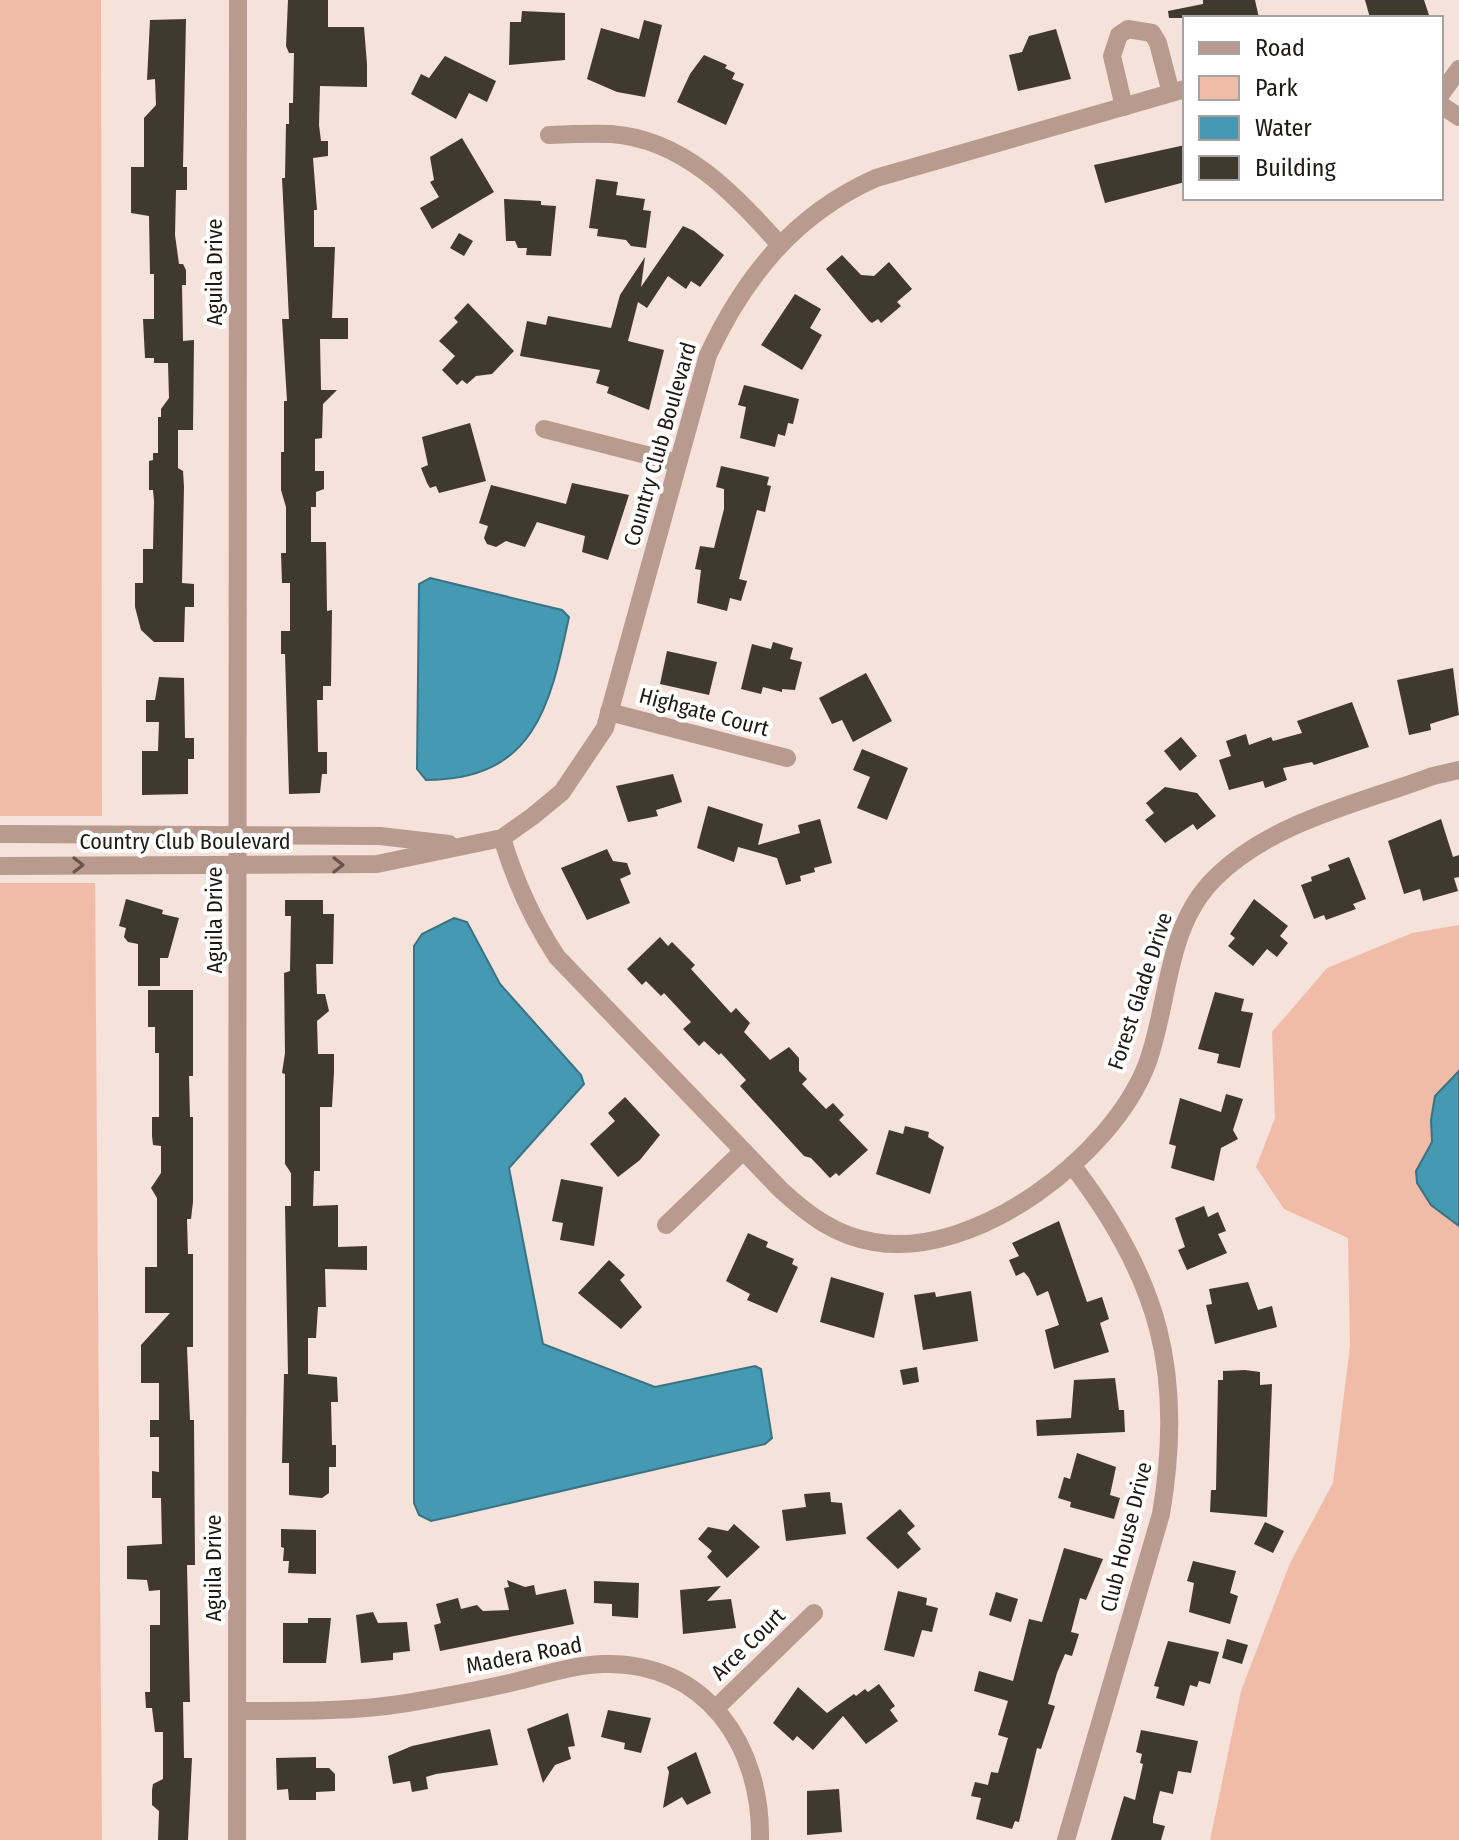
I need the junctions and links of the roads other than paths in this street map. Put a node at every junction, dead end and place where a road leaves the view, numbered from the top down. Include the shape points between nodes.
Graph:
1 (238, 0) edge
2 (1459, 69) edge
3 (1178, 91) edge
4 (1443, 91) edge
5 (1124, 107) junction
6 (549, 135) dead end
7 (779, 244) junction
8 (544, 429) dead end
9 (678, 463) junction
10 (609, 712) junction
11 (787, 758) dead end
12 (1459, 770) edge
13 (0, 834) edge
14 (238, 834) junction
15 (502, 838) junction
16 (464, 846) junction
17 (238, 864) junction
18 (0, 866) edge
19 (743, 1151) junction
20 (1072, 1165) junction
21 (666, 1225) dead end
22 (814, 1613) dead end
23 (715, 1709) junction
24 (237, 1711) junction
25 (237, 1840) edge
26 (760, 1840) edge
27 (1066, 1840) edge

1 - 14 street, Aguila Drive
2 - 4 street
3 - 5 street, Country Club Boulevard
3 - 5 street via 1152,33 1128,29 1119,35 1112,56
5 - 7 street, Country Club Boulevard via 876,178 839,195
6 - 7 street via 613,134 673,153 739,198
7 - 9 street, Country Club Boulevard via 731,307 708,355
8 - 9 street
9 - 10 street, Country Club Boulevard
10 - 11 street, Highgate Court
10 - 15 street, Country Club Boulevard via 605,728 562,792
12 - 20 street, Forest Glade Drive via 1270,837 1214,878 1179,935 1146,1065 1126,1102
13 - 14 street, Country Club Boulevard
14 - 16 street, Country Club Boulevard via 380,836
14 - 17 street, Aguila Drive
15 - 16 street, Country Club Boulevard
15 - 19 street, Forest Glade Drive via 521,893 557,957
17 -> 16 street, Country Club Boulevard via 377,864
18 -> 17 street, Country Club Boulevard
17 - 24 street, Aguila Drive
19 - 20 street, Forest Glade Drive via 807,1214 839,1232 910,1245 979,1225
19 - 21 street
20 - 27 street, Club House Drive via 1105,1208 1137,1266 1165,1355 1172,1408 1161,1514
22 - 23 street, Arce Court
23 - 24 street, Madera Road via 680,1682 600,1664 404,1703
23 - 26 street, Madera Road via 743,1747 753,1773
24 - 25 street, Aguila Drive

